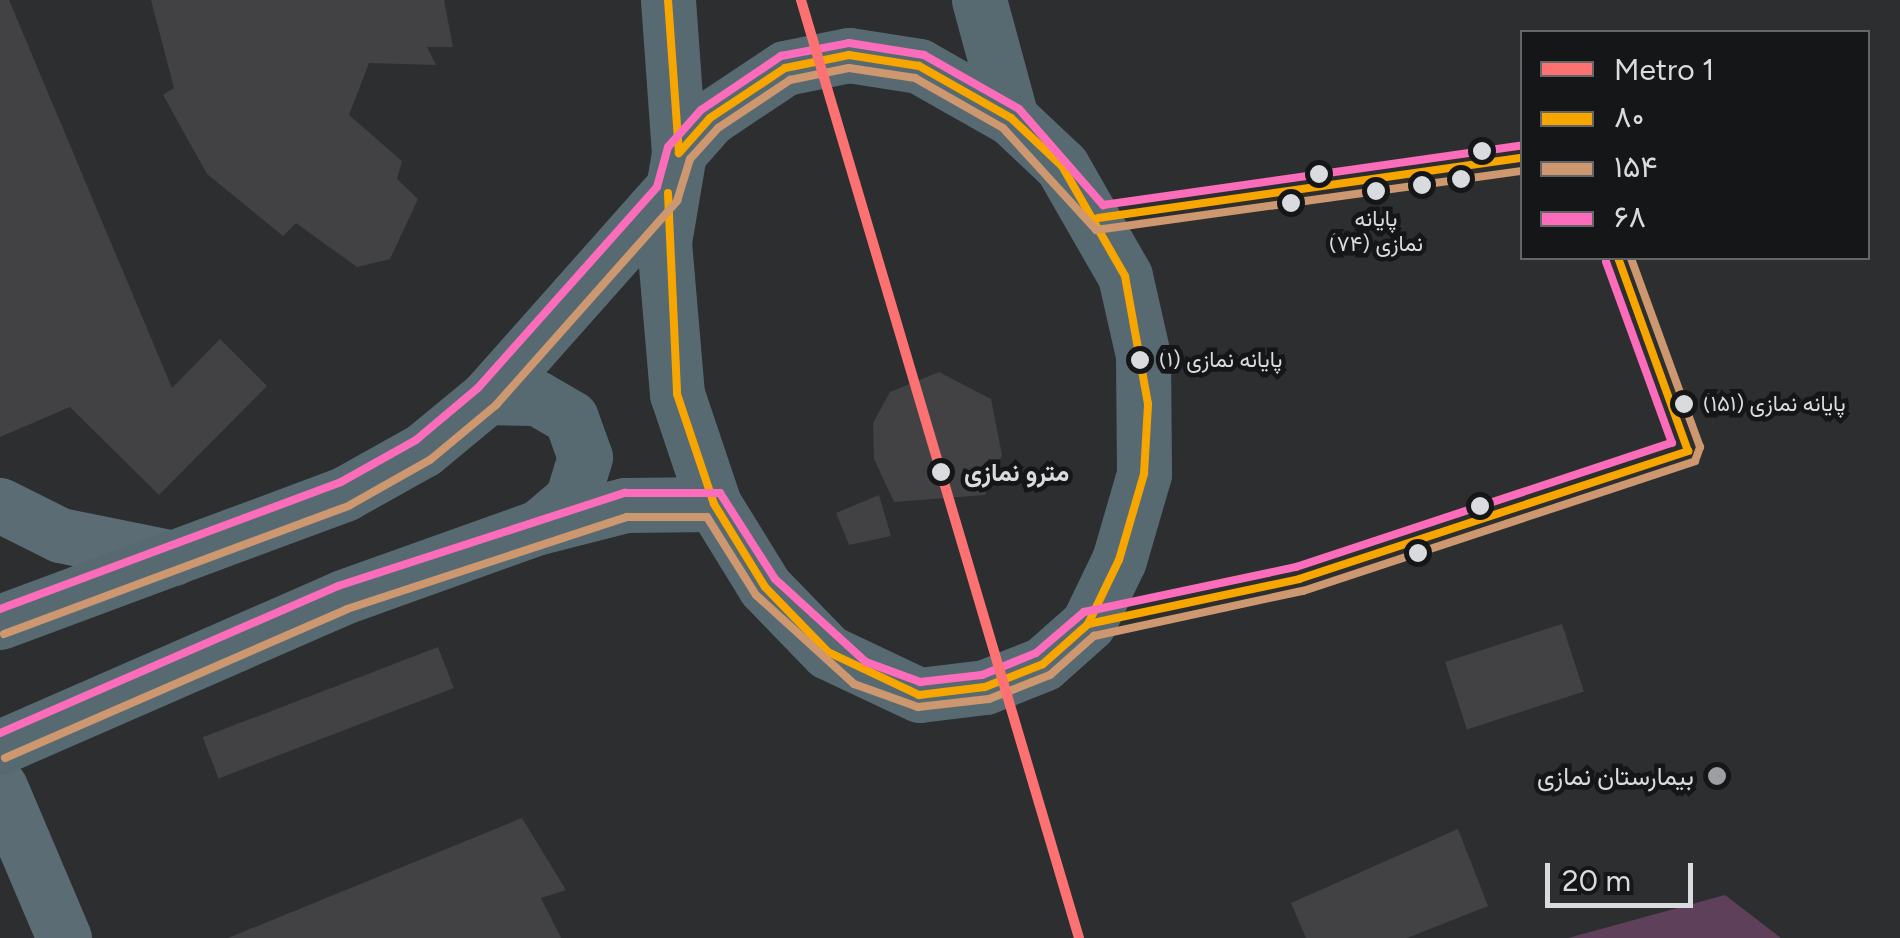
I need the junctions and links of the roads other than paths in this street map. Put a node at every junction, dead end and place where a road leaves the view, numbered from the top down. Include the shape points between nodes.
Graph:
1 (668, 0) edge
2 (979, 0) edge
3 (1012, 118) junction
4 (674, 173) junction
5 (487, 396) junction
6 (714, 504) junction
7 (0, 505) edge
8 (539, 527) junction
9 (174, 558) junction
10 (0, 622) edge
11 (16, 740) edge
12 (0, 787) edge
13 (64, 938) edge

1 - 4 main road
2 - 3 main road
3 - 4 main road via 918,66 849,55 785,68 710,118
3 - 6 main road via 1098,218 1125,276 1143,354 1144,474 1088,624 1043,664 985,688 920,694 828,652 765,588
4 - 5 main road
4 - 6 main road via 674,379
5 - 8 main road via 537,398 572,418 586,456 572,499
5 - 9 main road via 423,450 346,493
6 - 8 main road via 625,505
7 - 9 main road via 60,535
8 - 11 main road via 343,597
9 - 10 main road
12 - 13 main road

